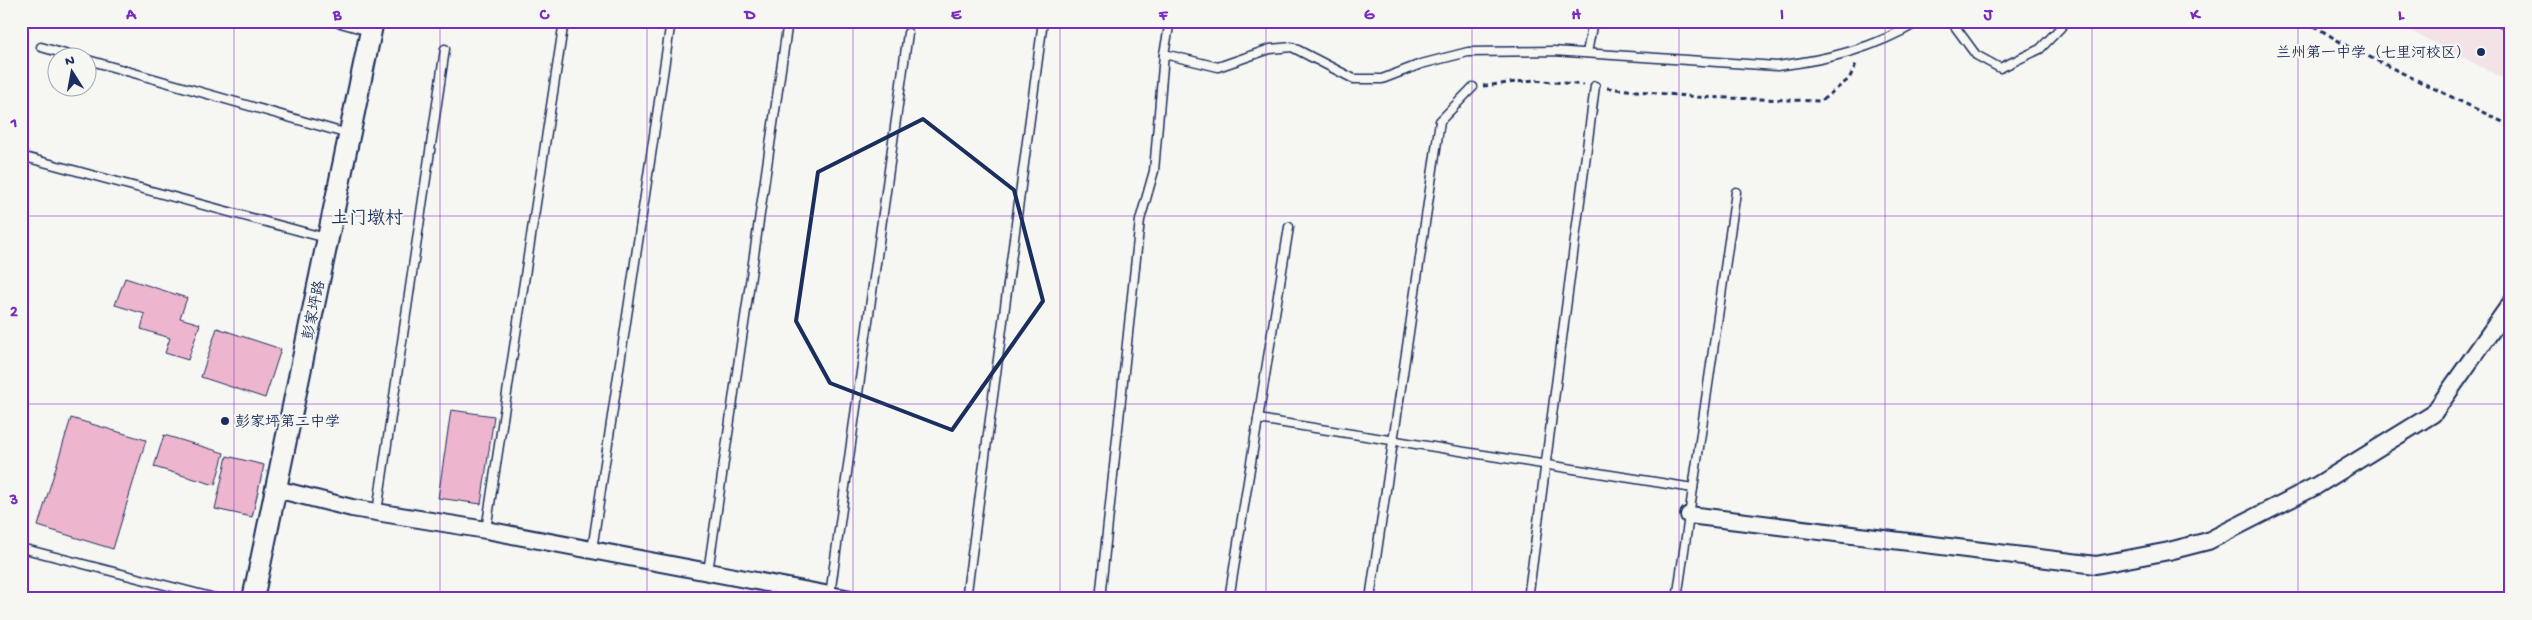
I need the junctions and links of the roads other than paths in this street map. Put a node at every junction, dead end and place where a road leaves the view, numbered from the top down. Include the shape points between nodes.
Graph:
1 (333, 21) edge
2 (564, 21) edge
3 (671, 21) edge
4 (788, 21) edge
5 (1043, 21) edge
6 (1170, 21) edge
7 (1593, 21) edge
8 (1920, 21) edge
9 (1951, 21) edge
10 (2067, 21) edge
11 (372, 26) edge
12 (908, 33) dead end
13 (41, 47) dead end
14 (48, 49) edge
15 (445, 49) dead end
16 (1587, 53) junction
17 (1164, 54) junction
18 (98, 63) edge
19 (1595, 86) road end
20 (1473, 87) road end
21 (349, 135) junction
22 (21, 156) edge
23 (1736, 192) dead end
24 (1289, 227) dead end
25 (328, 238) junction
26 (2511, 303) edge
27 (1258, 419) junction
28 (1393, 440) junction
29 (1545, 464) junction
30 (1693, 488) junction
31 (276, 489) junction
32 (378, 512) junction
33 (1689, 515) junction
34 (486, 530) junction
35 (21, 548) edge
36 (592, 550) junction
37 (708, 572) junction
38 (830, 595) junction
39 (219, 599) edge
40 (253, 599) edge
41 (851, 599) edge
42 (966, 599) edge
43 (1100, 599) edge
44 (1229, 599) edge
45 (1370, 599) edge
46 (1528, 599) edge
47 (1677, 599) edge

1 - 11 lane
2 - 34 lane
3 - 36 lane
4 - 37 lane
5 - 42 lane
6 - 17 lane
7 - 16 lane
8 - 16 lane via 1862,50 1777,66
9 - 10 lane via 1976,55 2000,68 2040,49
11 - 21 street, 彭家坪路
12 - 38 lane
13 - 14 lane
15 - 32 lane
16 - 17 lane via 1468,52 1421,64 1382,79 1354,79 1292,47 1270,49 1218,67
17 - 43 lane via 1154,171 1140,220
18 - 21 lane
19 - 29 lane
20 - 28 lane via 1440,121
21 - 25 street, 彭家坪路
22 - 25 lane
23 - 30 lane
24 - 27 lane
25 - 31 street, 彭家坪路
26 - 33 street via 2433,414 2316,486 2208,541 2096,564
27 - 28 lane
27 - 44 lane
28 - 29 lane
28 - 45 lane
29 - 30 lane
29 - 46 lane
30 - 33 lane
31 - 32 street
31 - 40 street, 彭家坪路
32 - 34 street
33 - 47 lane
34 - 36 street
35 - 39 lane
36 - 37 street
37 - 38 street
38 - 41 street

